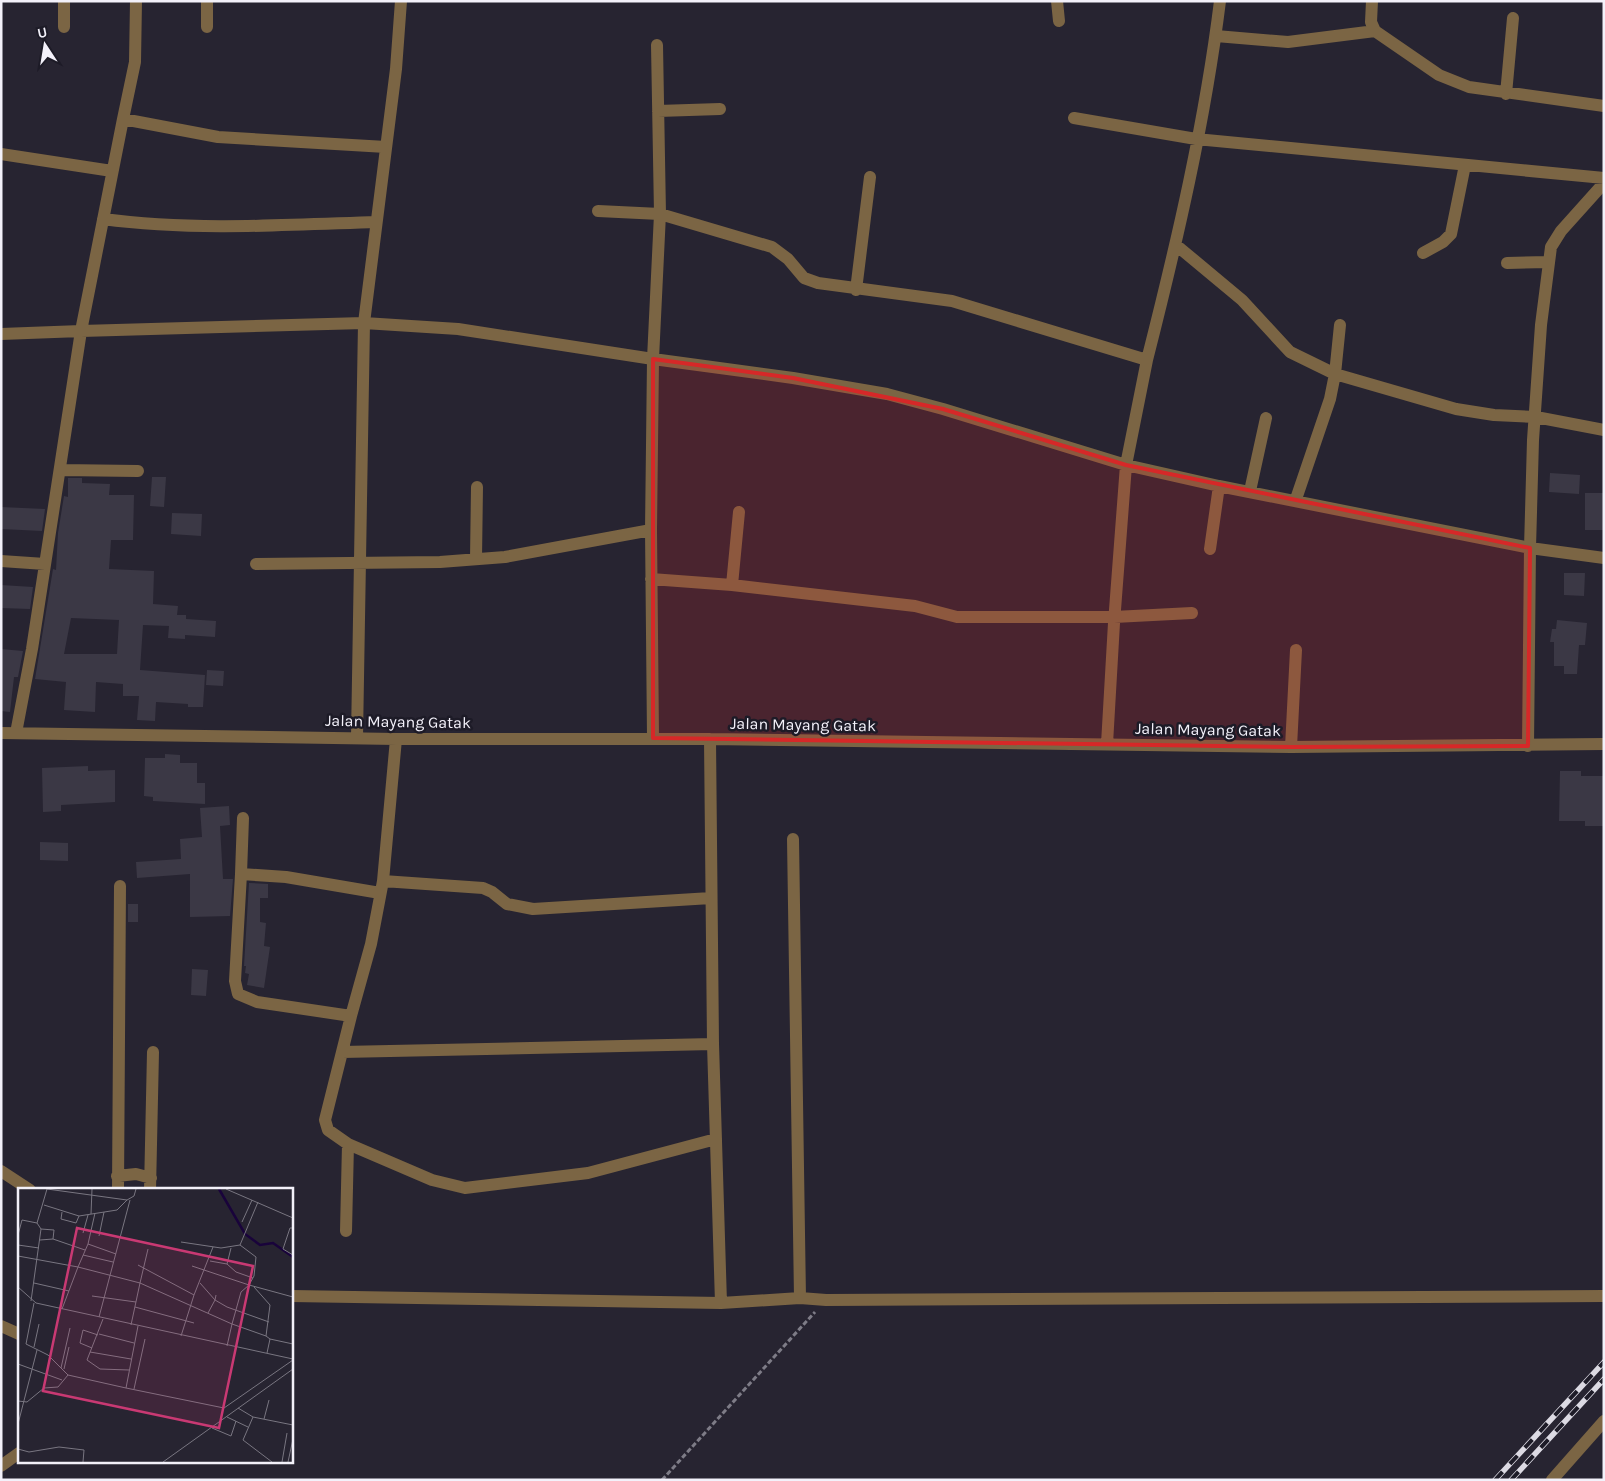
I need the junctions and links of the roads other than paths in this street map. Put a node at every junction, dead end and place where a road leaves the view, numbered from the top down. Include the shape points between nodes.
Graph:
1 (64, 1) edge
2 (136, 1) edge
3 (207, 1) edge
4 (401, 1) edge
5 (1058, 1) edge
6 (1220, 1) edge
7 (1372, 1) edge
8 (1513, 18) dead end
9 (1059, 21) dead end
10 (64, 27) dead end
11 (207, 27) dead end
12 (1375, 31) junction
13 (1216, 36) junction
14 (657, 45) dead end
15 (1506, 94) junction
16 (1604, 106) edge
17 (720, 109) dead end
18 (658, 111) junction
19 (123, 118) junction
20 (1074, 118) dead end
21 (1196, 139) junction
22 (386, 147) junction
23 (1, 154) edge
24 (1465, 165) junction
25 (112, 171) junction
26 (870, 177) dead end
27 (1604, 178) edge
28 (1604, 183) edge
29 (598, 211) dead end
30 (660, 214) junction
31 (103, 219) junction
32 (376, 222) junction
33 (1177, 239) junction
34 (1423, 253) dead end
35 (1548, 262) junction
36 (1507, 263) dead end
37 (856, 290) junction
38 (364, 323) junction
39 (1340, 324) dead end
40 (81, 331) junction
41 (1, 334) edge
42 (653, 359) junction
43 (1147, 360) junction
44 (1335, 374) junction
45 (1536, 416) junction
46 (1266, 418) dead end
47 (1604, 430) edge
48 (1126, 465) junction
49 (60, 470) junction
50 (138, 471) dead end
51 (1219, 486) junction
52 (477, 487) dead end
53 (1250, 491) junction
54 (1296, 500) junction
55 (739, 512) dead end
56 (651, 530) junction
57 (1530, 548) junction
58 (1210, 549) dead end
59 (1604, 558) edge
60 (476, 560) junction
61 (1, 561) edge
62 (360, 563) junction
63 (45, 564) junction
64 (256, 564) dead end
65 (651, 579) junction
66 (732, 585) junction
67 (1192, 613) dead end
68 (1114, 617) junction
69 (1296, 650) dead end
70 (1, 733) edge
71 (16, 733) junction
72 (358, 737) junction
73 (653, 738) junction
74 (396, 739) junction
75 (710, 739) junction
76 (1107, 744) junction
77 (1604, 744) edge
78 (1528, 746) junction
79 (1291, 748) junction
80 (243, 818) dead end
81 (793, 839) dead end
82 (242, 874) junction
83 (120, 886) dead end
84 (382, 887) junction
85 (711, 898) junction
86 (351, 1016) junction
87 (713, 1044) junction
88 (153, 1052) dead end
89 (342, 1052) junction
90 (716, 1139) junction
91 (348, 1144) junction
92 (1, 1171) edge
93 (117, 1176) junction
94 (150, 1184) edge
95 (27, 1188) edge
96 (118, 1188) edge
97 (346, 1230) dead end
98 (292, 1296) edge
99 (1604, 1296) edge
100 (800, 1298) junction
101 (721, 1303) junction
102 (1, 1326) edge
103 (18, 1334) edge
104 (1604, 1421) edge
105 (18, 1454) edge
106 (1, 1466) edge
107 (1552, 1480) edge

1 - 10 street
2 - 19 street via 135,62
3 - 11 street
4 - 22 street
5 - 9 street
6 - 13 street
7 - 12 street via 1371,22
8 - 15 street
12 - 13 street via 1288,42
12 - 15 street via 1448,79
13 - 21 street
14 - 18 street
15 - 16 street
17 - 18 street
18 - 30 street
19 - 22 street via 218,137
19 - 25 street
20 - 21 street
21 - 24 street
21 - 33 street
22 - 32 street
23 - 25 street
24 - 27 street
24 - 34 street via 1450,234 1443,242
25 - 31 street
26 - 37 street
28 - 35 street via 1555,239
29 - 30 street
30 - 37 street via 772,247 788,259 804,278 818,284
30 - 42 street
31 - 32 street via 202,225
31 - 40 street
32 - 38 street
33 - 43 street
33 - 44 street via 1242,300 1290,352
35 - 36 street
35 - 45 street
37 - 43 street via 952,301
38 - 40 street
38 - 42 street via 458,329
38 - 62 street
39 - 44 street
40 - 41 street
40 - 49 street
42 - 48 street via 887,394
42 - 56 street
43 - 48 street
44 - 45 street via 1456,409 1494,415
44 - 54 street via 1330,399
45 - 47 street
45 - 57 street
46 - 53 street
48 - 51 street
48 - 68 street
49 - 50 street
49 - 63 street
51 - 53 street
51 - 58 street
52 - 60 street
53 - 54 street
54 - 57 street
55 - 66 street
56 - 60 street
56 - 65 street
57 - 59 street
57 - 78 street
60 - 62 street
61 - 63 street
62 - 64 street
62 - 72 street
63 - 71 street
65 - 66 street
65 - 73 street
66 - 68 street via 914,606 957,617
67 - 68 street
68 - 76 street
69 - 79 street
70 - 71 street, Jalan Mayang Gatak
71 - 72 street, Jalan Mayang Gatak
72 - 74 street, Jalan Mayang Gatak
73 - 74 street, Jalan Mayang Gatak
73 - 75 street, Jalan Mayang Gatak
74 - 84 street
75 - 76 street, Jalan Mayang Gatak
75 - 85 street
76 - 79 street, Jalan Mayang Gatak
77 - 78 street, Jalan Mayang Gatak
78 - 79 street, Jalan Mayang Gatak
80 - 82 street
81 - 100 street
82 - 84 street
82 - 86 street via 235,981 238,994 257,1002
83 - 93 street
84 - 85 street via 483,888 507,904 533,909
84 - 86 street via 371,944
85 - 87 street
86 - 89 street
87 - 89 street
87 - 90 street
88 - 94 street
89 - 91 street via 325,1124 328,1130
90 - 91 street via 588,1173 465,1188 432,1180
90 - 101 street
91 - 97 street
92 - 95 street
93 - 94 street via 136,1174
93 - 96 street
98 - 101 street
99 - 100 street
100 - 101 street
102 - 103 street
104 - 107 street
105 - 106 street

